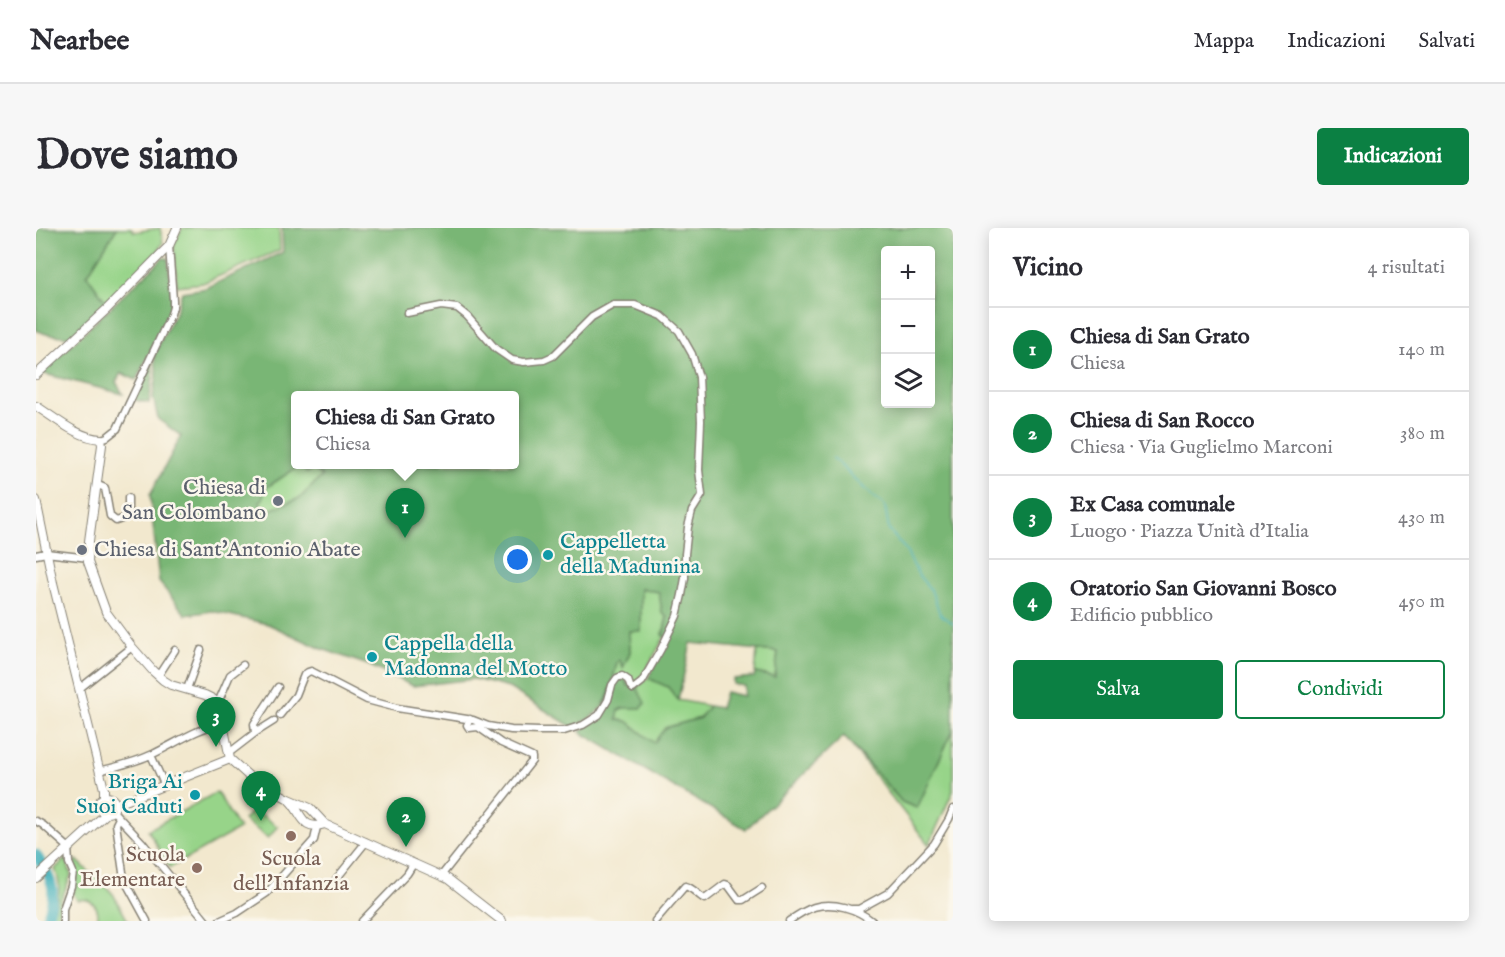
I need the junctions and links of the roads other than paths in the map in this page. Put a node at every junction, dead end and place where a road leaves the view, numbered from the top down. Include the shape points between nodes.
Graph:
1 (177, 228) edge
2 (169, 246) junction
3 (407, 313) dead end
4 (36, 375) edge
5 (36, 406) edge
6 (101, 439) junction
7 (98, 485) junction
8 (128, 498) dead end
9 (36, 501) edge
10 (46, 553) junction
11 (36, 555) edge
12 (88, 558) junction
13 (132, 647) junction
14 (175, 650) dead end
15 (201, 650) dead end
16 (243, 665) dead end
17 (158, 676) junction
18 (278, 687) dead end
19 (79, 689) junction
20 (187, 689) junction
21 (217, 705) junction
22 (280, 715) dead end
23 (470, 719) junction
24 (274, 721) dead end
25 (221, 723) junction
26 (255, 733) junction
27 (151, 755) junction
28 (229, 756) junction
29 (100, 771) junction
30 (165, 786) junction
31 (106, 795) junction
32 (287, 798) junction
33 (953, 809) edge
34 (109, 810) junction
35 (119, 818) junction
36 (36, 821) edge
37 (321, 825) junction
38 (366, 842) junction
39 (65, 850) junction
40 (414, 863) junction
41 (441, 876) junction
42 (36, 878) edge
43 (333, 883) dead end
44 (762, 888) dead end
45 (852, 909) junction
46 (501, 920) edge
47 (63, 921) edge
48 (147, 921) edge
49 (206, 921) edge
50 (219, 921) edge
51 (362, 921) edge
52 (655, 921) edge
53 (789, 921) edge
54 (872, 921) edge

1 - 2 street
2 - 4 street
2 - 6 street via 173,309 117,429
3 - 23 street via 441,306 457,308 496,350 524,362 553,356 592,317 613,305 635,305 662,316 679,331 699,377 702,495 688,527 685,578 677,616 642,682 633,689 628,680 617,678 598,715 564,731 511,730
5 - 6 street via 77,432
6 - 7 street
7 - 8 street via 105,488 110,516 116,520 128,515
7 - 12 street
9 - 10 street
10 - 11 street
10 - 12 street
10 - 19 street
12 - 13 street via 106,612
13 - 17 street
13 - 19 street
14 - 17 street
15 - 20 street
16 - 21 street via 230,675
17 - 20 street
18 - 26 street via 254,724
19 - 29 street
20 - 21 street via 213,699
21 - 25 street
22 - 23 street via 296,695 304,675 311,671 368,700
23 - 41 street via 469,728 478,727 501,743 532,756 532,761
24 - 26 street
25 - 27 street via 198,730
25 - 28 street
26 - 28 street
27 - 29 street
27 - 30 street
28 - 30 street
28 - 32 street via 252,778
29 - 31 street
30 - 34 street
31 - 34 street via 113,800
31 - 34 street via 100,804
32 - 37 street via 310,808
32 - 37 street via 296,806 300,818 309,825
33 - 45 street via 934,844 888,893 860,909
34 - 35 street
34 - 39 street
35 - 48 street via 116,824 124,879
35 - 49 street
36 - 39 street
37 - 38 street
37 - 50 street via 314,840 267,893
38 - 40 street
38 - 43 street
39 - 42 street
39 - 47 street via 73,872
40 - 41 street
40 - 51 street
41 - 46 street
44 - 52 street via 739,900 725,884 705,900 686,886
45 - 53 street via 812,908
45 - 54 street

